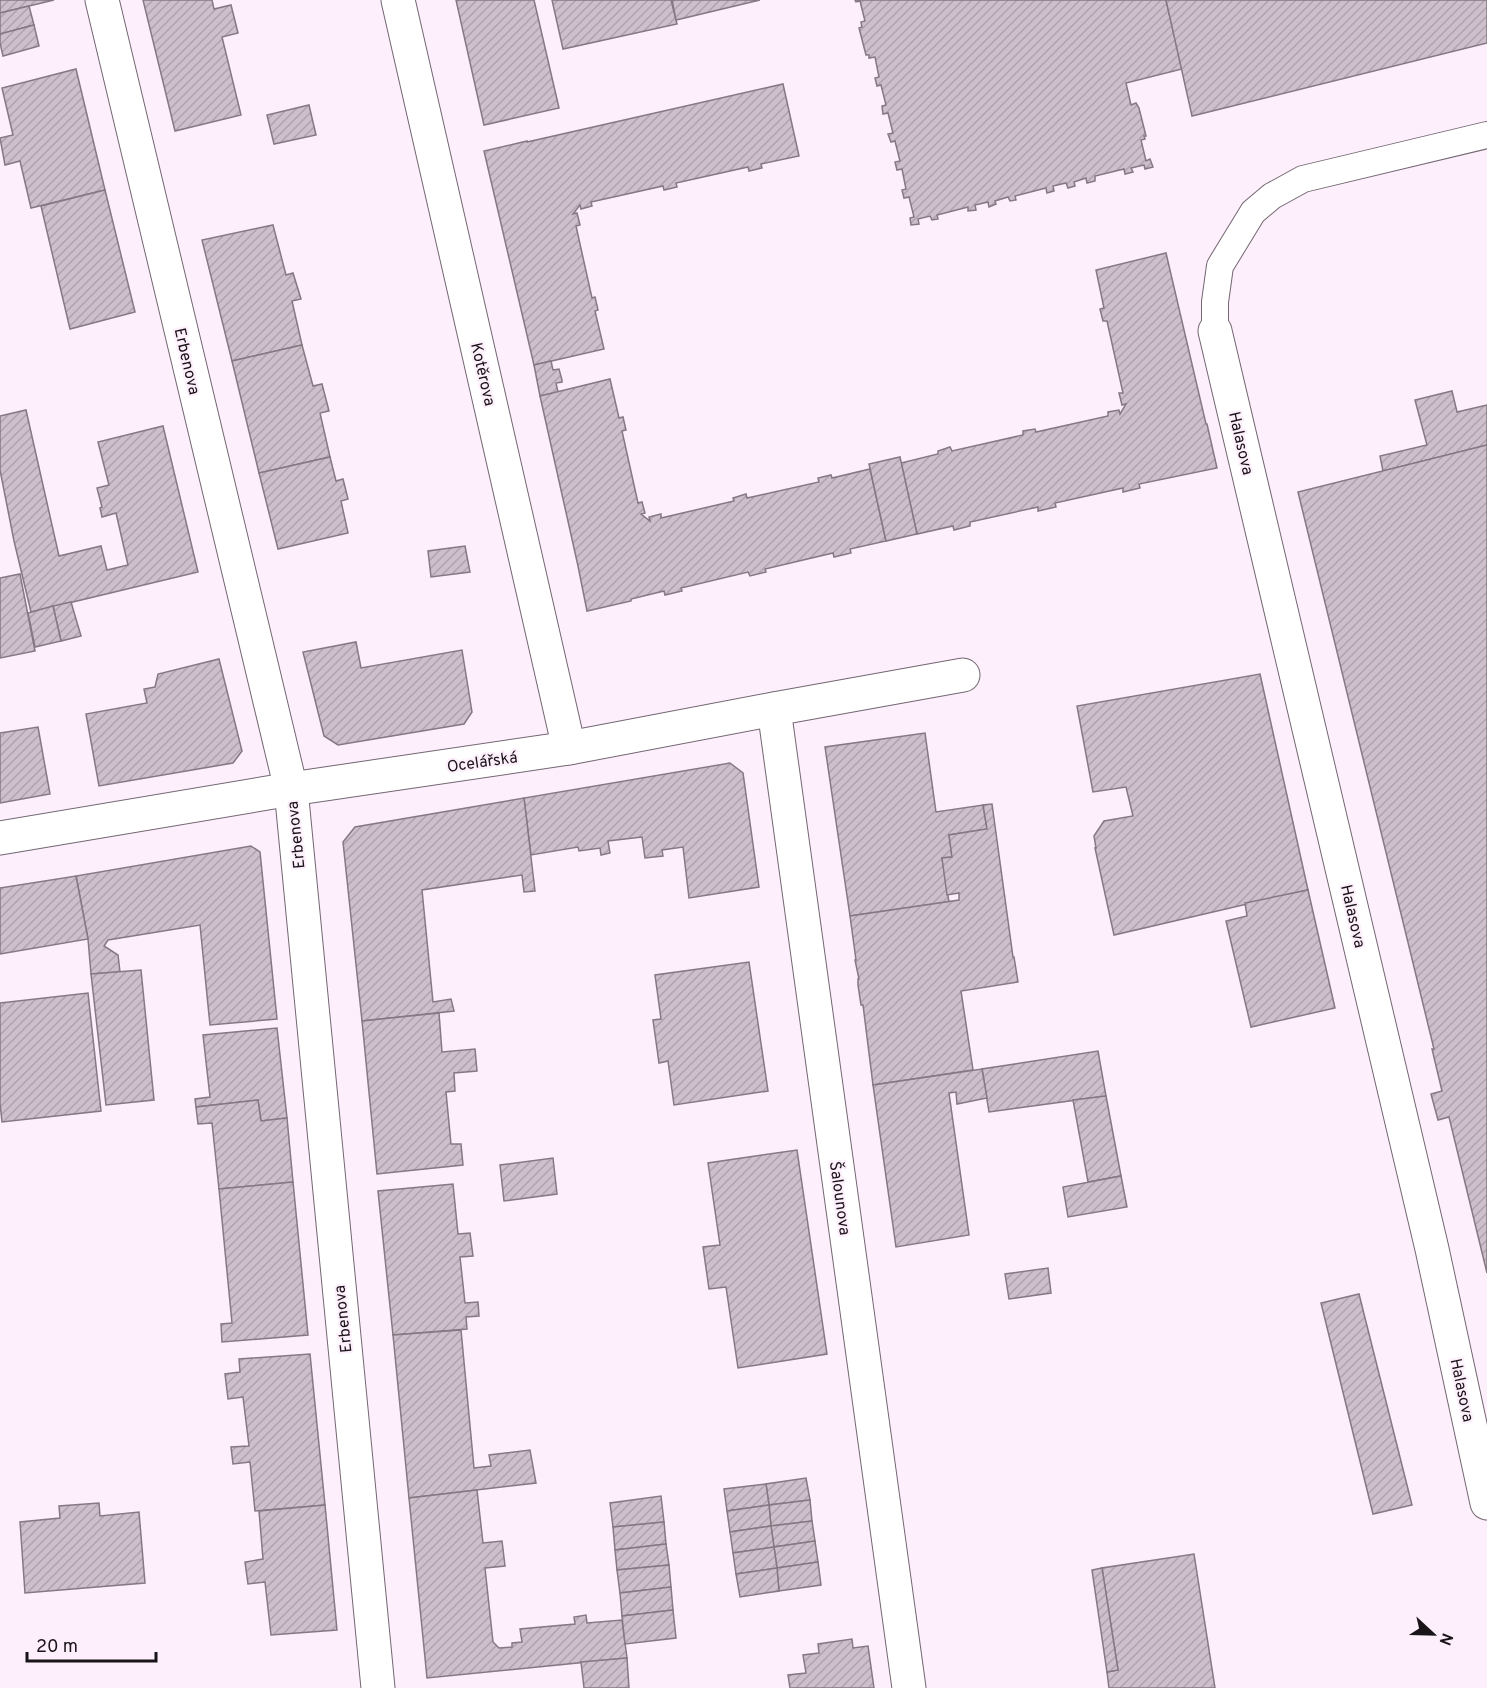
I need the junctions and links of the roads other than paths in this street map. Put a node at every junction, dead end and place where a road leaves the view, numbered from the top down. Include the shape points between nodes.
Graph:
1 (102, 0) edge
2 (398, 0) edge
3 (1487, 135) edge
4 (1215, 331) joint
5 (963, 675) dead end
6 (774, 709) junction
7 (569, 748) junction
8 (291, 789) junction
9 (0, 838) edge
10 (1487, 1503) edge
11 (378, 1688) edge
12 (909, 1688) edge

1 - 8 street, Erbenova
2 - 7 street, Kotěrova
3 - 4 lane via 1303,179 1272,196 1253,212 1220,266
4 - 10 street, Halasova via 1432,1249
5 - 6 street, Ocelářská
6 - 7 street, Ocelářská
6 - 12 street, Šalounova
7 - 8 street, Ocelářská
8 - 9 street, Ocelářská
8 - 11 street, Erbenova

